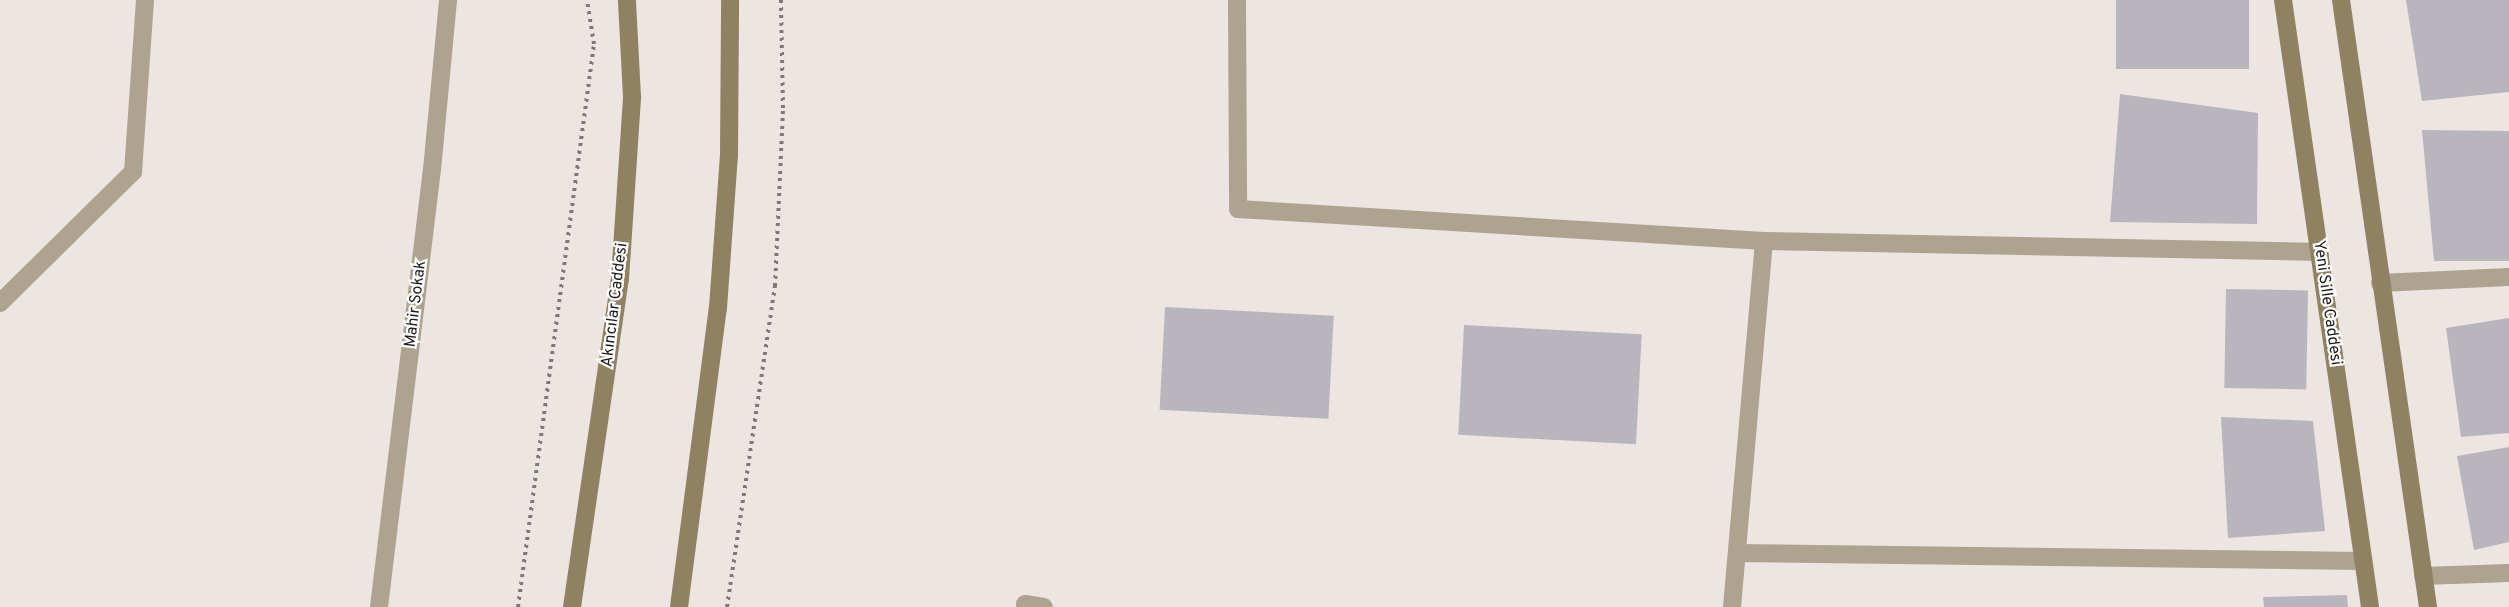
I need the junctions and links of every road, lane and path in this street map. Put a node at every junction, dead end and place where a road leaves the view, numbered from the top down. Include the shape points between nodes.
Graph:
1 (145, 0) edge
2 (448, 0) edge
3 (587, 0) edge
4 (627, 0) edge
5 (729, 0) edge
6 (781, 0) edge
7 (1237, 0) edge
8 (2283, 0) edge
9 (2341, 0) edge
10 (1764, 241) junction
11 (2320, 252) junction
12 (2509, 277) edge
13 (2380, 283) junction
14 (0, 303) edge
15 (1737, 553) junction
16 (2363, 561) junction
17 (2509, 573) edge
18 (2423, 576) junction
19 (1025, 604) dead end
20 (379, 607) edge
21 (518, 607) edge
22 (572, 607) edge
23 (679, 607) edge
24 (727, 607) edge
25 (1044, 607) edge
26 (1732, 607) edge
27 (2370, 607) edge
28 (2428, 607) edge

1 - 14 street via 133,172
2 - 20 street, Mahir Sokak via 432,170
3 - 21 path via 594,44
4 - 22 main road, Akıncılar Caddesi via 632,98 620,279
5 - 23 main road via 729,156 718,308
6 - 24 path via 783,108 775,286
7 - 10 street via 1238,209
8 - 11 main road, Yeni Sille Caddesi
9 - 13 main road
10 - 11 street
10 - 15 street
11 - 16 main road, Yeni Sille Caddesi
12 - 13 street
13 - 18 main road
15 - 16 street
15 - 26 street
16 - 27 main road, Yeni Sille Caddesi
17 - 18 street
18 - 28 main road
19 - 25 street

